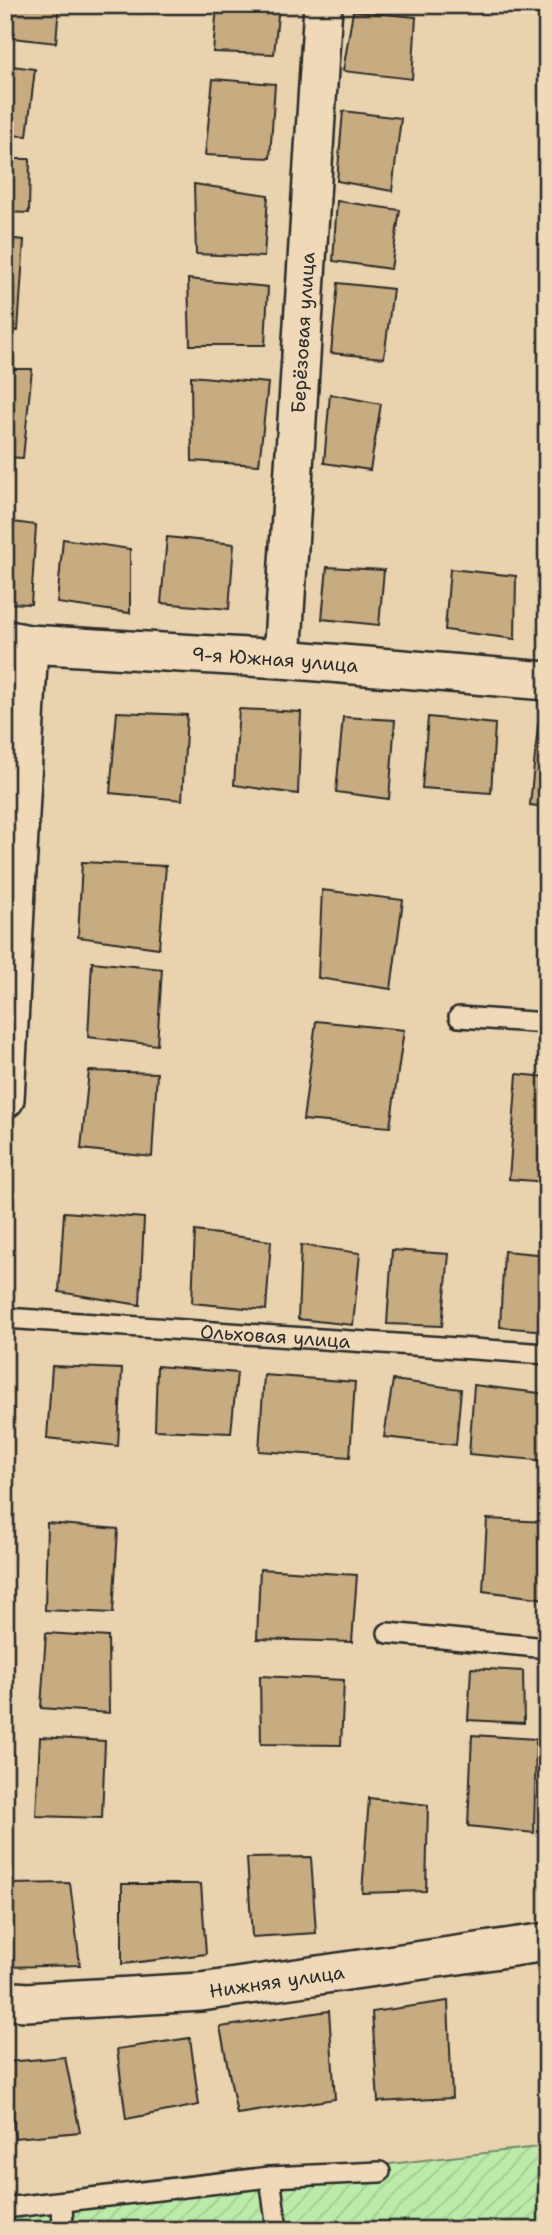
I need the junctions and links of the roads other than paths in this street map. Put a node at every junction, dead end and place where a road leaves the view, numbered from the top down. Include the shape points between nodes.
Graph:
1 (323, 5) edge
2 (17, 641) edge
3 (282, 659) junction
4 (547, 681) edge
5 (459, 1017) dead end
6 (547, 1023) edge
7 (5, 1100) edge
8 (5, 1318) edge
9 (547, 1354) edge
10 (388, 1633) dead end
11 (547, 1647) edge
12 (547, 1942) edge
13 (5, 2000) edge
14 (380, 2172) dead end
15 (270, 2177) junction
16 (62, 2203) junction
17 (5, 2207) edge
18 (63, 2230) edge
19 (276, 2230) edge

1 - 3 street, Берёзовая улица
2 - 3 street, 9-я Южная улица
2 - 7 street
3 - 4 street, 9-я Южная улица
5 - 6 lane
8 - 9 lane, Ольховая улица
10 - 11 lane
12 - 13 street, Нижняя улица via 201,1992
14 - 15 lane
15 - 16 lane
15 - 19 lane
16 - 17 lane
16 - 18 lane

